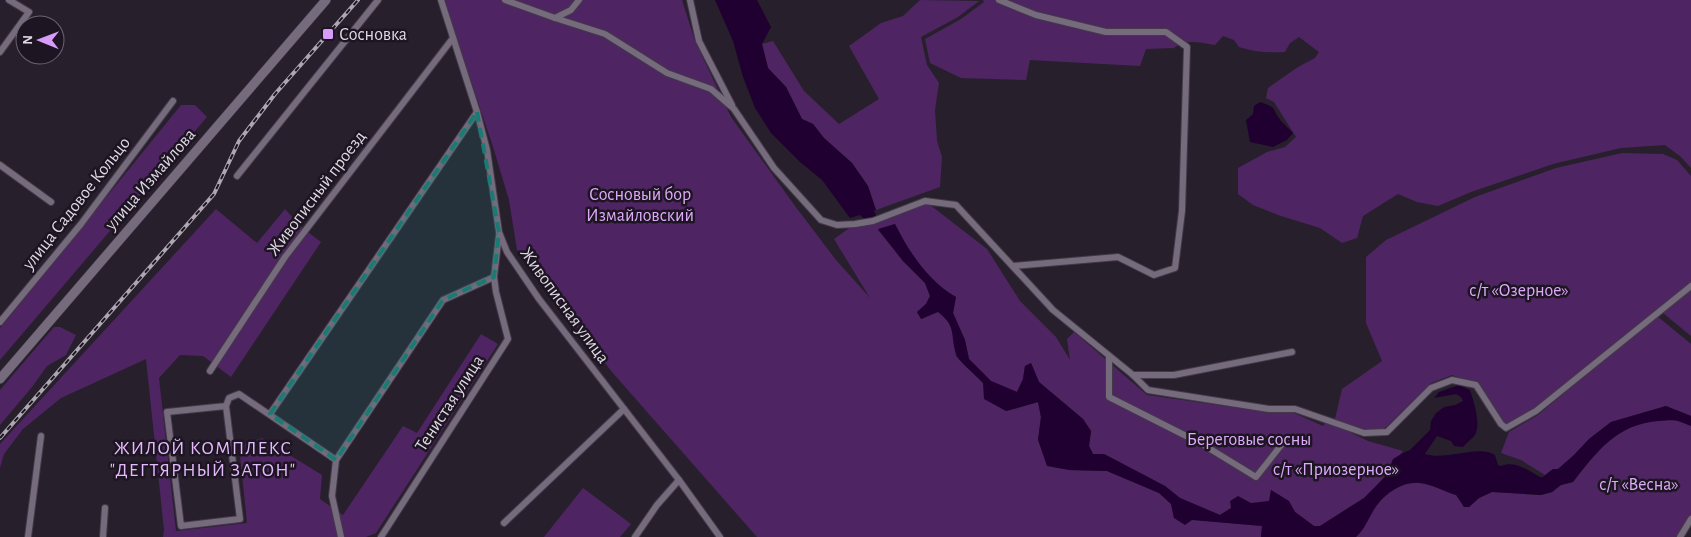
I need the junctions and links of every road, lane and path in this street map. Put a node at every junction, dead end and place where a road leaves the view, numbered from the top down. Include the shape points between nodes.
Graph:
1 (9, 0) edge
2 (326, 0) edge
3 (378, 0) edge
4 (441, 0) edge
5 (505, 0) edge
6 (579, 0) edge
7 (690, 0) edge
8 (999, 0) edge
9 (555, 18) junction
10 (453, 38) junction
11 (0, 52) edge
12 (173, 101) dead end
13 (734, 109) junction
14 (477, 112) junction
15 (0, 165) edge
16 (237, 176) dead end
17 (51, 202) dead end
18 (499, 232) junction
19 (1013, 266) junction
20 (494, 277) junction
21 (1691, 286) edge
22 (0, 322) edge
23 (1292, 352) dead end
24 (1109, 356) junction
25 (210, 371) dead end
26 (1133, 375) junction
27 (0, 379) edge
28 (226, 406) junction
29 (624, 409) junction
30 (270, 414) junction
31 (42, 436) dead end
32 (1286, 439) dead end
33 (336, 460) junction
34 (680, 480) junction
35 (105, 508) dead end
36 (1691, 519) edge
37 (504, 523) dead end
38 (28, 537) edge
39 (103, 537) edge
40 (341, 537) edge
41 (381, 537) edge
42 (635, 537) edge
43 (720, 537) edge
44 (1680, 537) edge

1 - 11 street via 29,12
2 - 27 main road, улица Измайлова
3 - 16 street
4 - 10 street, Живописная улица
5 - 9 street
6 - 9 street via 570,10
7 - 13 street via 699,41
8 - 19 street via 1036,14 1106,32 1166,32 1187,47 1182,211 1175,268 1154,275 1118,257
9 - 13 street via 605,34 667,73 711,89
10 - 14 street, Живописная улица
10 - 25 street, Живописный проезд via 285,258
12 - 22 street, улица Садовое Кольцо via 81,224
13 - 19 street via 774,168 822,220 855,224 873,221 925,201 956,205
14 - 18 street, Живописная улица via 487,150
14 - 30 street
15 - 17 street
18 - 20 street, Тенистая улица
18 - 29 street, Живописная улица via 507,252 539,299
19 - 24 street via 1053,310
20 - 33 street via 443,300
20 - 41 street, Тенистая улица via 508,339
21 - 26 street via 1536,411 1506,428 1476,386 1452,380 1431,388 1386,432 1364,433 1295,409 1269,409 1148,390
23 - 26 street via 1174,375
24 - 26 street
24 - 32 street via 1109,397 1202,444 1256,477
28 - 28 street via 167,412 181,526 240,518
28 - 30 street via 229,398 239,394
29 - 34 street, Живописная улица
29 - 37 street
30 - 33 street
31 - 38 street
33 - 40 street via 332,496
34 - 42 street via 657,505
34 - 43 street, Живописная улица
35 - 39 street
36 - 44 street

